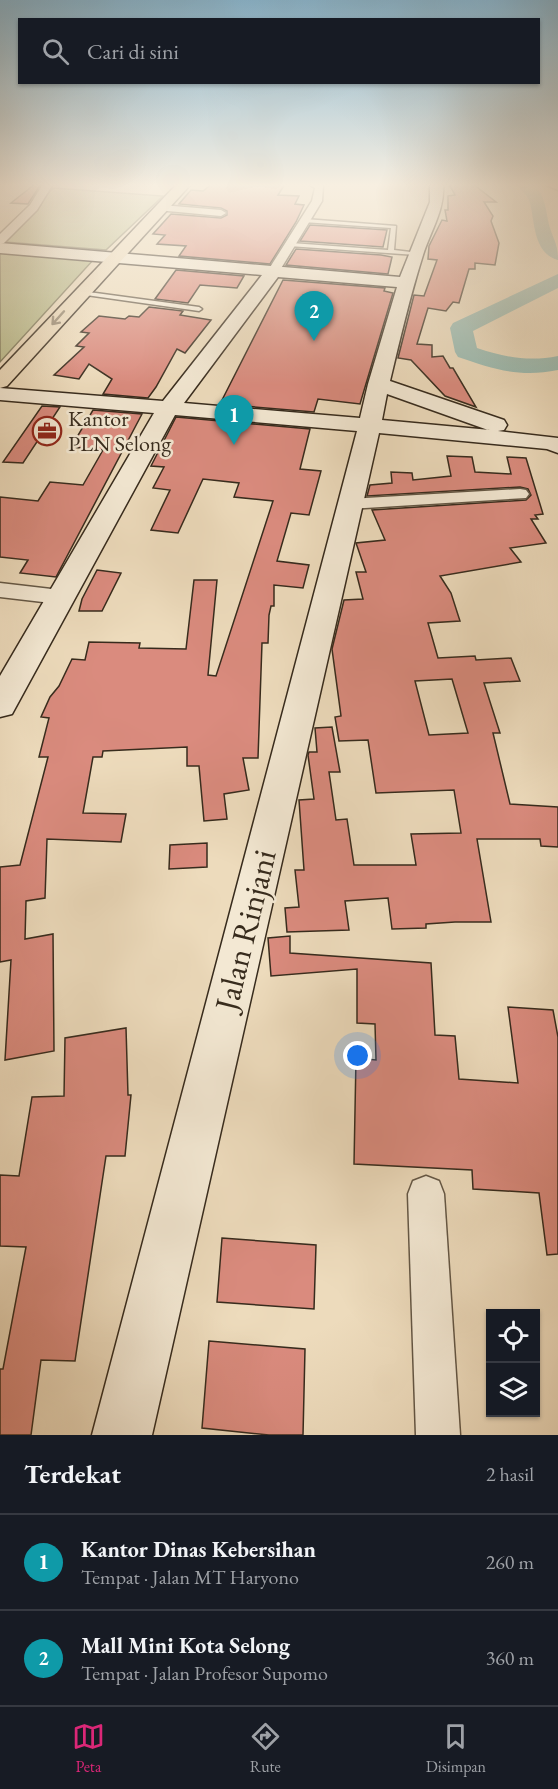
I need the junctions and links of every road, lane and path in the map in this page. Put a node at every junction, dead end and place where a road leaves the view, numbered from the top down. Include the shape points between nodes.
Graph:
1 (30, 251) edge
2 (120, 251) edge
3 (287, 251) edge
4 (376, 251) edge
5 (391, 252) joint
6 (416, 253) joint
7 (112, 259) junction
8 (273, 272) junction
9 (406, 283) junction
10 (81, 293) junction
11 (199, 309) dead end
12 (0, 382) edge
13 (378, 384) junction
14 (0, 394) edge
15 (169, 407) junction
16 (368, 425) junction
17 (554, 444) edge
18 (520, 494) dead end
19 (349, 504) junction
20 (0, 590) edge
21 (60, 597) junction
22 (0, 705) edge
23 (426, 1194) dead end
24 (122, 1435) edge
25 (438, 1435) edge

1 - 7 street
2 - 7 main road
3 - 8 street
4 - 5 lane
5 - 6 lane
6 - 9 street, Jalan Rinjani
7 - 8 street
7 - 10 main road
8 - 9 street
8 - 15 street
9 - 13 street, Jalan Rinjani
10 - 11 lane
10 -> 12 main road
13 - 16 street, Jalan Rinjani
13 - 17 street
14 - 15 street
15 - 16 street
15 - 21 street
16 - 17 street
16 - 19 street, Jalan Rinjani
18 - 19 street
19 - 24 street, Jalan Rinjani
20 - 21 street
21 - 22 street
23 - 25 street

